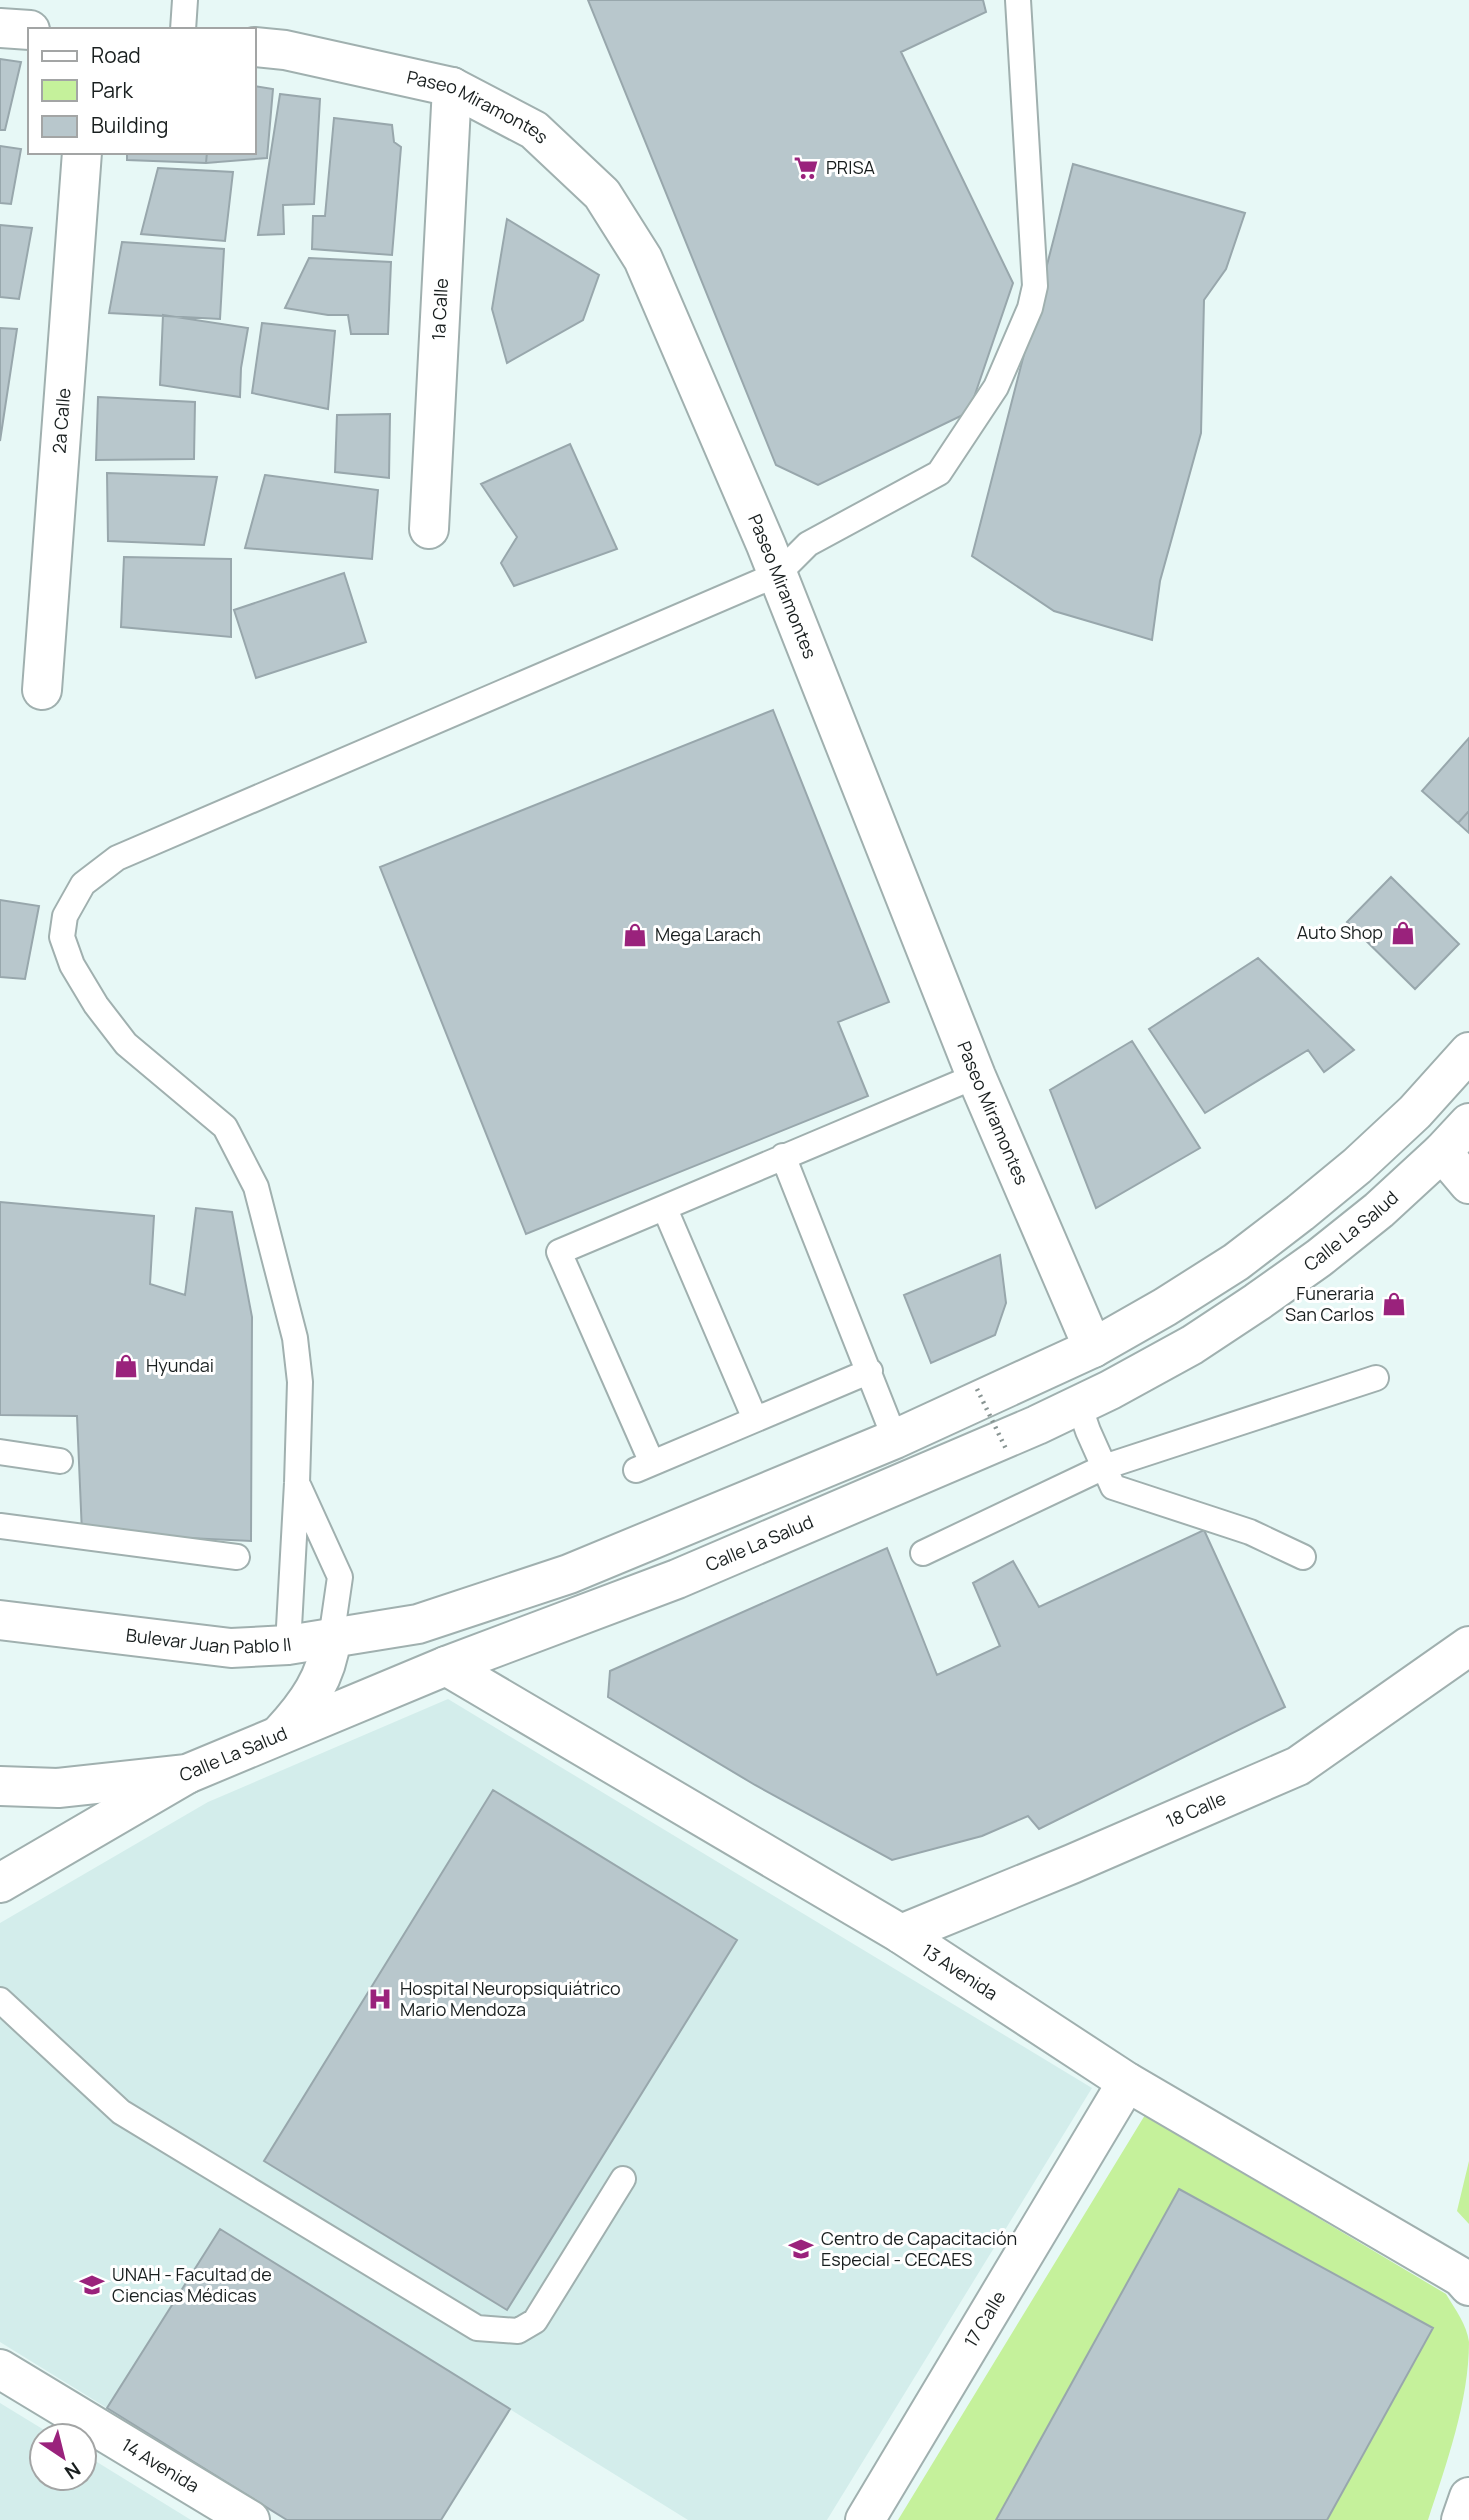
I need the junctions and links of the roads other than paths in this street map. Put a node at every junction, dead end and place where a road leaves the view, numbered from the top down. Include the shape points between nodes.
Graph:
1 (185, 0) edge
2 (1018, 0) edge
3 (0, 28) edge
4 (183, 28) edge
5 (28, 30) edge
6 (256, 47) edge
7 (452, 88) junction
8 (82, 154) edge
9 (429, 530) dead end
10 (778, 574) junction
11 (42, 690) dead end
12 (1469, 1052) edge
13 (976, 1076) junction
14 (1469, 1123) edge
15 (1442, 1152) junction
16 (783, 1156) junction
17 (1469, 1184) edge
18 (665, 1209) junction
19 (1093, 1348) junction
20 (870, 1371) junction
21 (1376, 1378) dead end
22 (1079, 1405) junction
23 (755, 1419) junction
24 (895, 1439) junction
25 (0, 1452) edge
26 (60, 1461) dead end
27 (1104, 1467) junction
28 (297, 1483) junction
29 (0, 1527) edge
30 (923, 1553) dead end
31 (1303, 1557) dead end
32 (237, 1558) dead end
33 (9, 1627) edge
34 (331, 1639) junction
35 (288, 1645) junction
36 (1469, 1646) edge
37 (446, 1666) junction
38 (277, 1737) junction
39 (187, 1774) junction
40 (0, 1786) edge
41 (0, 1883) edge
42 (901, 1934) junction
43 (0, 2000) edge
44 (1127, 2082) junction
45 (623, 2179) dead end
46 (1469, 2286) edge
47 (0, 2369) edge
48 (1469, 2497) edge
49 (250, 2520) edge
50 (865, 2520) edge
51 (1461, 2520) edge

1 - 4 lane
2 - 10 lane via 1035,286 1017,340 996,387 939,473 808,544
3 - 5 street
6 - 7 street, Paseo Miramontes
7 - 9 street, 1a Calle
7 - 10 street, Paseo Miramontes via 534,130 601,194 643,259
8 - 11 street, 2a Calle
10 - 13 street, Paseo Miramontes
10 - 28 lane via 117,858 83,884 65,916 62,937 72,965 96,1005 126,1044 226,1127 256,1187 295,1338 300,1382
12 - 19 street via 1415,1112 1300,1213 1236,1262
13 - 16 lane
13 - 19 street, Paseo Miramontes
14 - 15 street, Calle La Salud
15 - 17 street
15 - 22 street, Calle La Salud via 1349,1234 1257,1302 1192,1345
16 - 18 lane
16 - 20 lane
18 - 23 lane
18 - 23 lane via 559,1252 644,1466
19 - 24 street
20 - 23 lane
20 - 24 lane
21 - 27 lane
22 - 27 lane
22 - 37 street, Calle La Salud via 677,1579
24 - 34 street, Bulevar Juan Pablo II via 569,1574 418,1624
25 - 26 lane
27 - 30 lane
27 - 31 lane via 1114,1487 1250,1532
28 - 34 lane via 340,1577
28 - 35 lane
29 - 32 lane
33 - 35 street, Bulevar Juan Pablo II via 231,1648
34 - 35 street, Bulevar Juan Pablo II
34 - 38 street via 329,1658 312,1696
36 - 42 street, 18 Calle via 1298,1766
37 - 38 street, Calle La Salud
37 - 42 street, 13 Avenida
38 - 39 street, Calle La Salud
39 - 40 street via 58,1788
39 - 41 street, Calle La Salud
42 - 44 street, 13 Avenida
43 - 45 lane via 121,2112 477,2328 518,2331 535,2321
44 - 46 street, 13 Avenida via 1461,2277
44 - 50 street, 17 Calle
47 - 49 street, 14 Avenida
48 - 51 street

